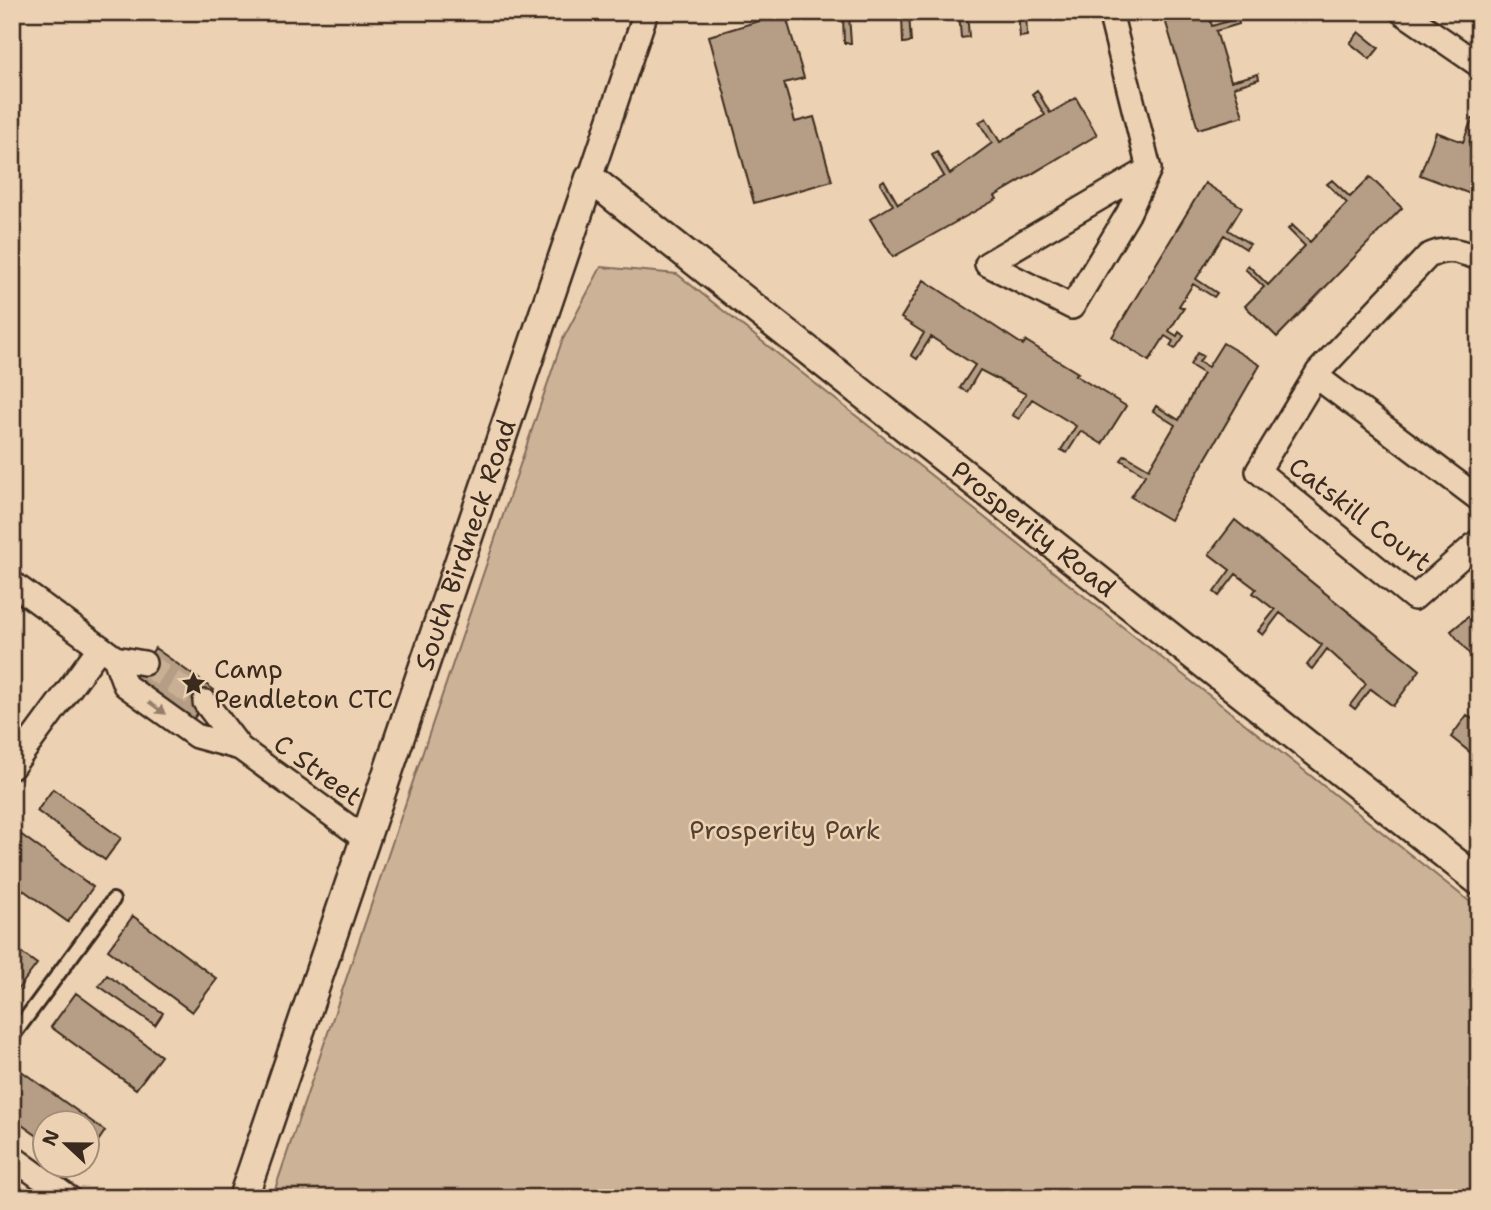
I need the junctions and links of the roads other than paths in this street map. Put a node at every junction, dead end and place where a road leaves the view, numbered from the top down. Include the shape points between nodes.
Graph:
1 (646, 12) edge
2 (1110, 12) edge
3 (1402, 12) edge
4 (1479, 65) edge
5 (1150, 169) junction
6 (590, 178) junction
7 (1479, 258) edge
8 (1316, 376) junction
9 (1479, 499) edge
10 (1479, 541) edge
11 (12, 583) edge
12 (107, 652) junction
13 (144, 663) tunnel mouth
14 (205, 702) tunnel mouth
15 (240, 748) junction
16 (12, 767) edge
17 (364, 838) junction
18 (1479, 881) edge
19 (113, 900) dead end
20 (12, 1037) edge
21 (12, 1157) edge
22 (69, 1198) edge
23 (243, 1198) edge

1 - 6 street, South Birdneck Road
2 - 5 street
3 - 4 street
5 - 5 street via 1045,230 987,264 1072,307
6 - 17 street, South Birdneck Road
6 - 18 street, Prosperity Road
7 - 8 street, Catskill Court via 1453,249 1428,256
8 - 9 street
8 - 10 street, Catskill Court via 1258,471 1414,598
11 - 12 street, C Street
12 - 13 street, C Street
12 -> 15 street, C Street via 125,685 196,736
12 - 16 street
14 - 15 street, C Street
15 - 17 street, C Street
17 - 23 street, South Birdneck Road
19 - 20 lane
21 - 22 street

